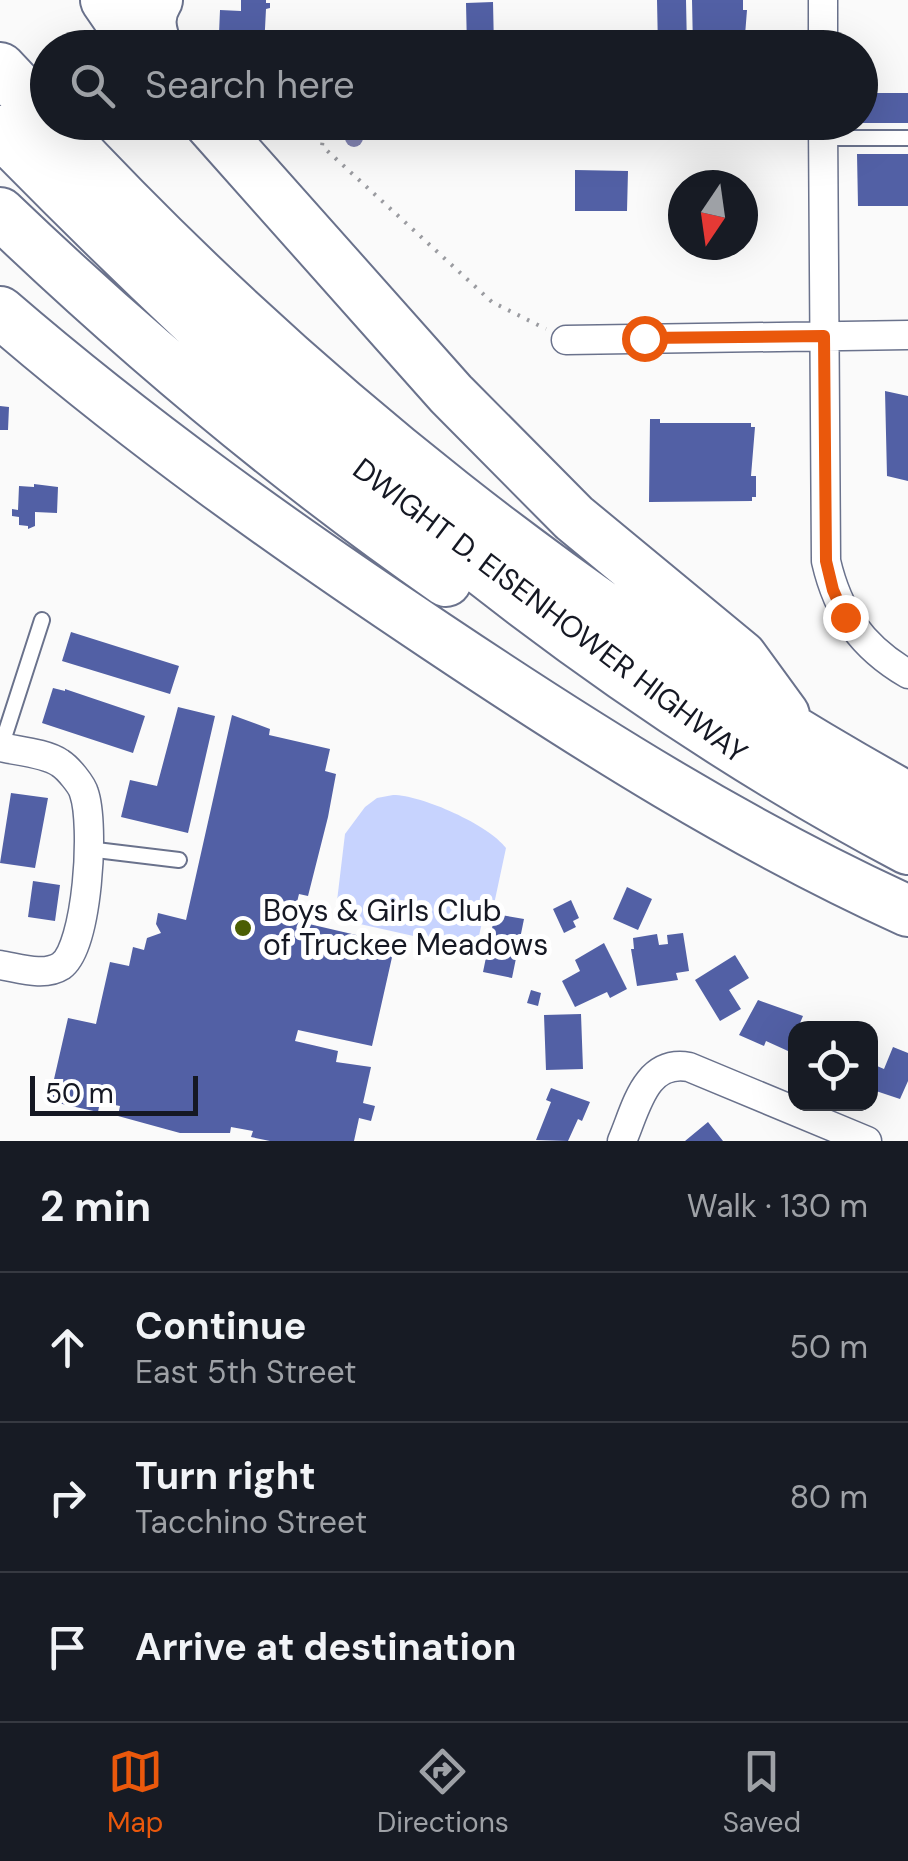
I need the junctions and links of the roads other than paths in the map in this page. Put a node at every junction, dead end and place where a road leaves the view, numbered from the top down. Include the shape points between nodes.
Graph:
1 (106, 0) edge
2 (158, 0) edge
3 (823, 0) edge
4 (127, 30) edge
5 (150, 30) edge
6 (823, 30) edge
7 (0, 68) edge
8 (30, 100) edge
9 (0, 131) edge
10 (878, 135) edge
11 (908, 138) edge
12 (68, 140) edge
13 (225, 140) edge
14 (822, 140) edge
15 (0, 212) edge
16 (0, 275) edge
17 (0, 312) edge
18 (908, 335) edge
19 (824, 336) junction
20 (566, 340) road end
21 (386, 604) junction
22 (42, 620) dead end
23 (908, 674) edge
24 (0, 747) edge
25 (791, 759) junction
26 (908, 798) edge
27 (908, 849) edge
28 (88, 850) junction
29 (179, 860) dead end
30 (908, 912) edge
31 (0, 965) edge
32 (622, 1141) edge
33 (867, 1141) edge

1 - 4 highway
2 - 5 highway
3 - 6 street
7 - 8 highway, DWIGHT D. EISENHOWER HIGHWAY
9 - 25 highway, DWIGHT D. EISENHOWER HIGHWAY via 211,340 379,488 592,650
10 - 11 lane
12 - 25 highway, DWIGHT D. EISENHOWER HIGHWAY via 220,292 364,422 570,583 692,668
13 - 25 highway via 451,394 585,527 741,656
14 - 19 street
15 - 25 highway via 167,367 346,511 484,608 646,708
16 - 21 highway
17 - 21 highway via 216,486
18 - 19 street
19 - 20 street
19 - 23 street via 826,561 833,590 863,641
21 - 30 highway via 670,785
22 - 24 lane
24 - 28 street via 60,762 84,790
25 - 26 highway, DWIGHT D. EISENHOWER HIGHWAY
25 - 27 highway, DWIGHT D. EISENHOWER HIGHWAY
28 - 29 lane
28 - 31 street via 72,954 60,966 37,971
32 - 33 street via 652,1076 676,1065

